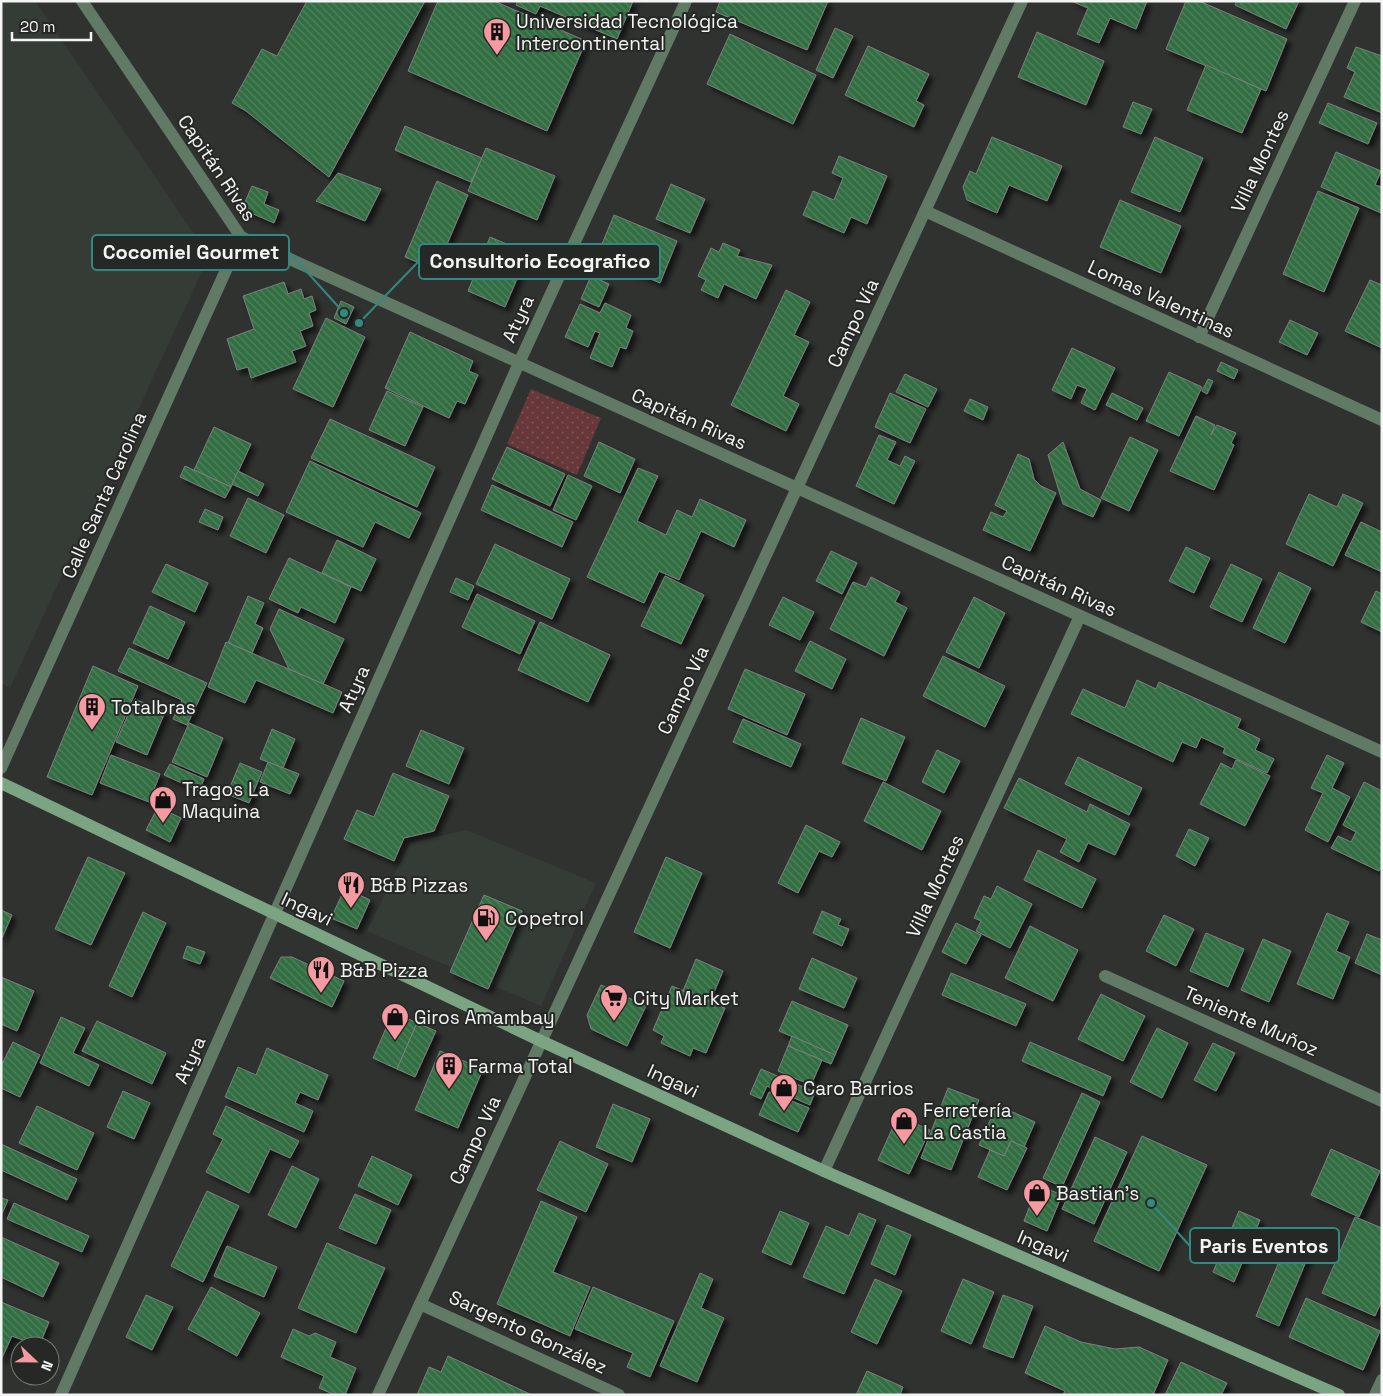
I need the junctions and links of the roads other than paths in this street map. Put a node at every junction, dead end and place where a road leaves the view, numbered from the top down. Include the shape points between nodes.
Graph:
1 (82, 1) edge
2 (686, 1) edge
3 (1022, 1) edge
4 (1355, 1) edge
5 (925, 211) junction
6 (240, 237) junction
7 (1199, 337) junction
8 (519, 362) junction
9 (1382, 420) edge
10 (797, 488) junction
11 (1080, 616) junction
12 (1382, 752) edge
13 (1, 768) edge
14 (1, 783) edge
15 (275, 915) junction
16 (1105, 976) dead end
17 (542, 1041) junction
18 (1382, 1101) edge
19 (824, 1171) junction
20 (420, 1304) junction
21 (1382, 1380) edge
22 (61, 1395) edge
23 (378, 1395) edge
24 (619, 1395) edge
25 (1338, 1395) edge
26 (1375, 1395) edge

1 - 6 street, Capitán Rivas
2 - 8 street, Atyra
3 - 5 street, Campo Vía
4 - 7 street, Villa Montes
5 - 7 street, Lomas Valentinas
5 - 10 street, Campo Vía
6 - 8 street, Capitán Rivas
6 - 13 street, Calle Santa Carolina
7 - 9 street, Lomas Valentinas
8 - 10 street, Capitán Rivas
8 - 15 street, Atyra
10 - 11 street, Capitán Rivas
10 - 17 street, Campo Vía
11 - 12 street, Capitán Rivas
11 - 19 street, Villa Montes
14 - 15 main road, Ingavi
15 - 17 main road, Ingavi
15 - 22 street, Atyra
16 - 18 street, Teniente Muñoz
17 - 19 main road, Ingavi
17 - 20 street, Campo Vía
19 - 25 main road, Ingavi
20 - 23 street, Campo Vía
20 - 24 street, Sargento González
21 - 26 street

